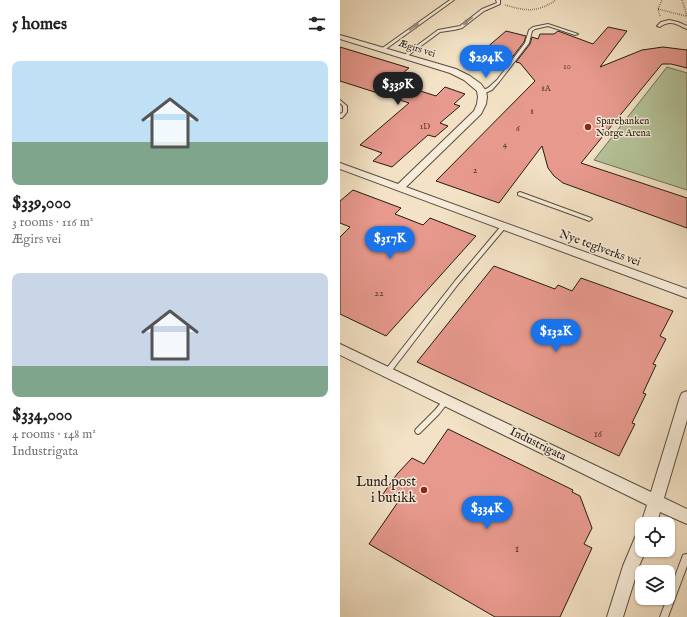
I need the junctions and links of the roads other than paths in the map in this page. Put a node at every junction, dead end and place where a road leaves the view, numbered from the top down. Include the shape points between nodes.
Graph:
1 (452, 0) edge
2 (498, 2) edge
3 (661, 24) road end
4 (687, 28) edge
5 (576, 34) dead end
6 (340, 37) edge
7 (382, 50) junction
8 (405, 56) junction
9 (483, 92) junction
10 (340, 101) edge
11 (340, 117) edge
12 (340, 166) edge
13 (400, 187) junction
14 (520, 194) dead end
15 (589, 219) dead end
16 (504, 226) junction
17 (687, 294) edge
18 (340, 349) edge
19 (388, 371) junction
20 (687, 397) edge
21 (447, 400) junction
22 (418, 431) dead end
23 (656, 502) junction
24 (651, 517) edge
25 (687, 517) edge
26 (686, 558) edge
27 (635, 576) edge
28 (675, 583) edge
29 (667, 605) edge
30 (615, 617) edge
31 (664, 617) edge

7 -> 1 lane
2 -> 8 lane via 461,27 439,31
3 - 4 lane via 675,22
5 - 9 lane via 548,25 534,28 498,81
6 - 7 street, Ægirs vei
7 - 8 street, Ægirs vei
8 - 9 street, Ægirs vei via 468,78
9 - 13 street via 483,103 478,112
10 - 11 lane via 345,106
12 - 13 street, Nye teglverks vei
13 - 16 street, Nye teglverks vei
14 - 15 lane
16 - 17 street, Nye teglverks vei
16 - 19 lane via 448,292
18 - 19 street, Industrigata
19 - 21 street, Industrigata
20 - 23 street
21 - 22 lane
21 - 23 street, Industrigata
23 - 24 street
23 - 25 street, Industrigata
26 - 28 lane
27 - 30 street
29 - 31 lane

